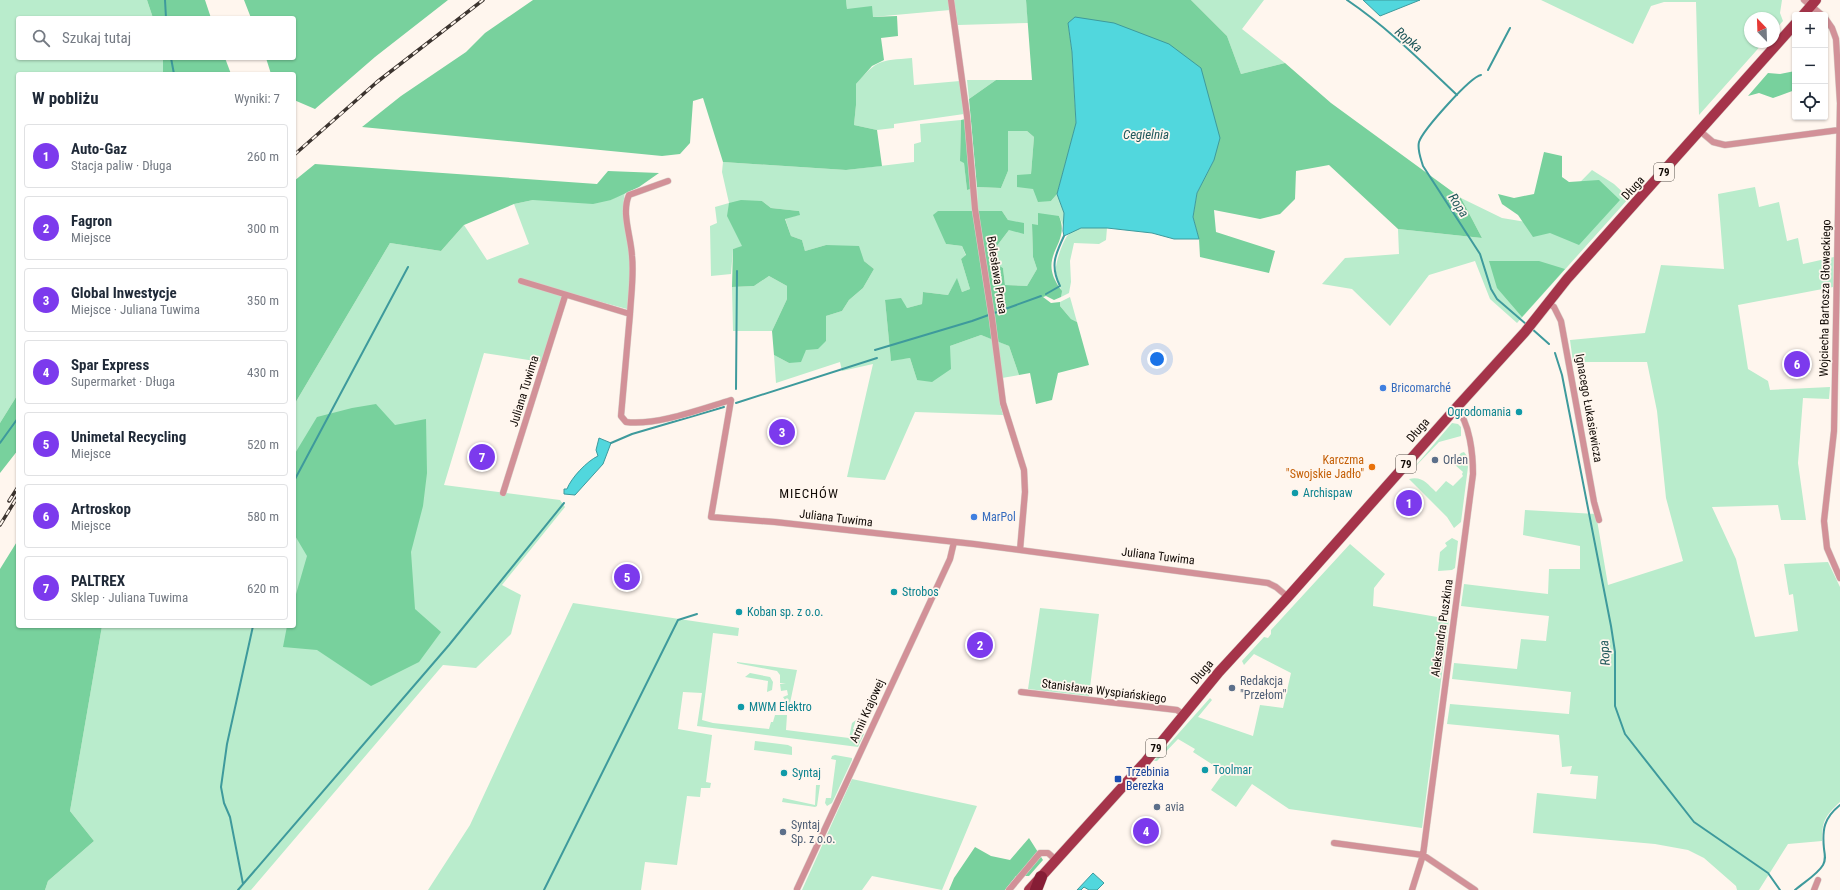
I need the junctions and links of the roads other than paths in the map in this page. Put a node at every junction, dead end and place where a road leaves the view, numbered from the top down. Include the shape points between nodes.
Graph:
1 (950, 0) edge
2 (1810, 2) edge
3 (1805, 12) edge
4 (1819, 12) edge
5 (1828, 22) edge
6 (1792, 27) edge
7 (1839, 130) edge
8 (1700, 131) junction
9 (668, 181) dead end
10 (1839, 222) edge
11 (521, 281) dead end
12 (565, 296) junction
13 (1548, 303) junction
14 (630, 314) junction
15 (1456, 408) junction
16 (503, 494) dead end
17 (1599, 520) dead end
18 (954, 542) junction
19 (1020, 550) junction
20 (1840, 578) edge
21 (1288, 597) junction
22 (1021, 692) dead end
23 (1184, 715) junction
24 (1334, 843) dead end
25 (1423, 855) junction
26 (1056, 860) junction
27 (1041, 877) junction
28 (1818, 880) dead end
29 (797, 889) dead end
30 (1009, 890) edge
31 (1029, 890) edge
32 (1036, 890) edge
33 (1412, 890) edge
34 (1475, 890) edge
35 (1814, 890) edge

1 - 19 street, Bolesława Prusa via 1002,403 1024,470 1025,492
2 - 3 main road
2 - 4 street
5 - 7 street, Wojciecha Bartosza Głowackiego via 1836,39
6 - 8 main road, Długa / 79
7 - 8 street via 1725,145 1713,142
7 - 10 street, Wojciecha Bartosza Głowackiego
8 - 13 main road, Długa / 79
9 - 14 street, Juliana Tuwima via 629,195 625,204 632,256
10 - 20 street, Wojciecha Bartosza Głowackiego via 1834,431 1824,521 1828,548
11 - 12 street
12 - 14 street
12 - 16 street, Juliana Tuwima
13 - 15 main road, Długa / 79 via 1535,321
13 - 17 street, Ignacego Łukasiewicza via 1554,307 1561,321
14 - 18 street, Juliana Tuwima via 621,416 626,422 635,424 674,416 731,400 710,517
15 - 21 main road, Długa / 79
15 - 25 street, Aleksandra Puszkina via 1462,416 1470,444 1473,474
18 - 19 street, Juliana Tuwima
18 - 29 street, Armii Krajowej via 943,573
19 - 21 street, Juliana Tuwima via 1258,581 1273,585
21 - 23 main road, Długa / 79 via 1228,661
22 - 23 street, Stanisława Wyspiańskiego via 1177,710
23 - 26 main road, Długa / 79
24 - 25 street
25 - 33 street, Aleksandra Puszkina
25 - 34 street
26 - 27 main road, Długa / 79
26 - 30 street via 1048,853 1040,854
27 - 31 main road, Długa / 79
27 - 32 highway
28 - 35 street

